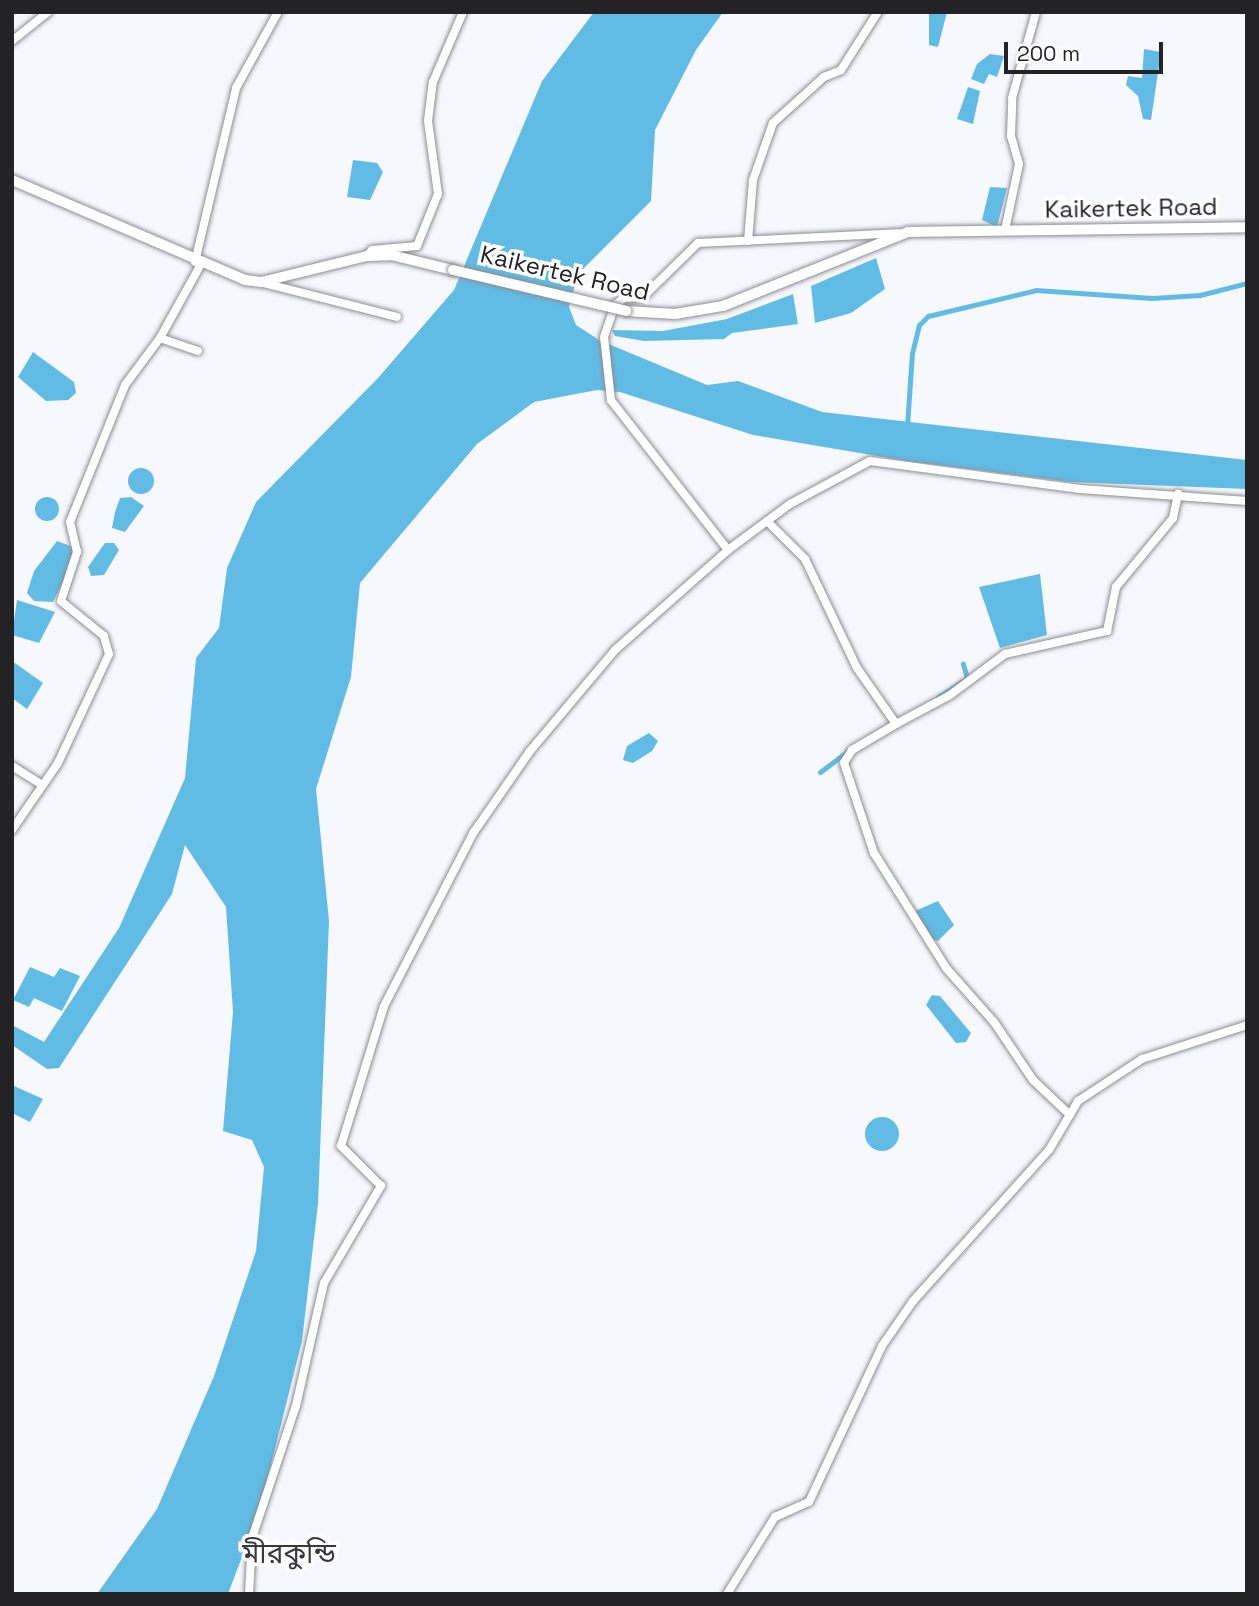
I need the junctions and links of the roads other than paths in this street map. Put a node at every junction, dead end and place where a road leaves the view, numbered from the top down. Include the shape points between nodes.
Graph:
1 (48, 12) edge
2 (278, 12) edge
3 (463, 12) edge
4 (878, 12) edge
5 (1036, 12) edge
6 (12, 41) edge
7 (15, 183) edge
8 (1247, 227) edge
9 (1005, 230) junction
10 (908, 232) junction
11 (748, 241) junction
12 (367, 256) junction
13 (198, 263) junction
14 (261, 282) junction
15 (397, 317) dead end
16 (160, 338) junction
17 (198, 351) dead end
18 (1178, 494) junction
19 (1247, 501) edge
20 (767, 521) junction
21 (728, 550) junction
22 (894, 720) junction
23 (12, 766) edge
24 (43, 785) junction
25 (12, 830) edge
26 (1247, 1025) edge
27 (1070, 1115) junction
28 (249, 1594) edge
29 (726, 1594) edge

1 - 6 street
2 - 13 street via 236,88
3 - 12 street via 433,82 428,121 438,194 417,246 372,250
4 - 11 street via 841,71 824,77 773,123 753,180
5 - 9 street via 1012,98 1011,136 1019,164
7 - 13 main road
8 - 9 main road, Kaikertek Road
9 - 10 main road, Kaikertek Road
10 - 11 street
10 - 12 main road, Kaikertek Road, bridge via 723,306 675,314 626,311 391,255
11 - 21 street via 694,245 643,297 619,300 604,337 611,400
12 - 14 main road, Kaikertek Road
13 - 14 main road
13 - 16 street
14 - 15 street
16 - 17 street
16 - 24 street via 125,385 70,522 78,552 61,601 104,636 109,654
18 - 19 street
18 - 20 street via 1080,489 870,461
18 - 22 street via 1173,518 1116,587 1107,631 1005,654 950,695
20 - 21 street
20 - 22 street via 805,559 857,668
21 - 28 street via 615,650 530,751 474,832 384,1006 341,1146 381,1186 324,1283 296,1406 252,1538
22 - 27 street via 852,750 844,763 874,853 946,968 994,1022 1033,1080
23 - 24 street
24 - 25 street
26 - 27 street via 1142,1059 1082,1098
27 - 29 street via 1049,1150 913,1301 882,1346 809,1502 775,1517

